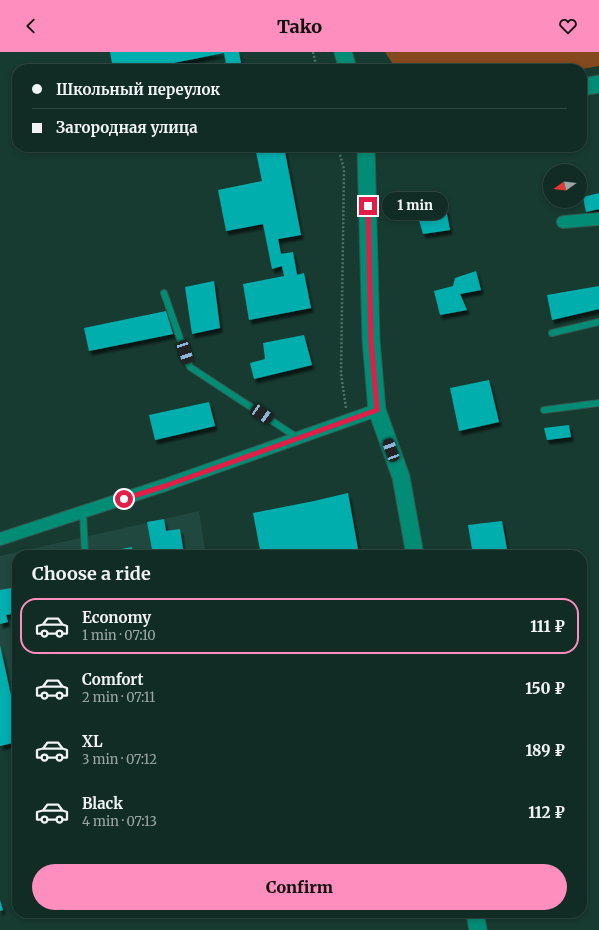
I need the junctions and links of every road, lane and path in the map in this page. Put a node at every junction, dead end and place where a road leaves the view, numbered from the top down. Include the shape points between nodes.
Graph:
1 (312, 52) edge
2 (343, 52) edge
3 (316, 64) edge
4 (347, 64) edge
5 (599, 84) edge
6 (587, 86) edge
7 (339, 152) edge
8 (366, 152) edge
9 (599, 219) edge
10 (563, 222) dead end
11 (164, 293) dead end
12 (599, 322) edge
13 (552, 333) dead end
14 (599, 403) edge
15 (377, 410) junction
16 (544, 410) dead end
17 (348, 420) junction
18 (298, 438) junction
19 (83, 512) junction
20 (0, 539) edge
21 (85, 550) edge
22 (414, 550) edge
23 (476, 918) edge
24 (478, 930) edge

1 - 3 path
2 - 4 street
5 - 6 street
7 - 17 path via 344,169 341,374
8 - 15 street via 371,340
9 - 10 street
11 - 18 lane via 190,367
12 - 13 lane
14 - 16 lane
15 - 17 street
15 - 22 street via 401,477
17 - 18 street
18 - 19 street via 165,486
19 - 20 street
19 - 21 lane
23 - 24 street

